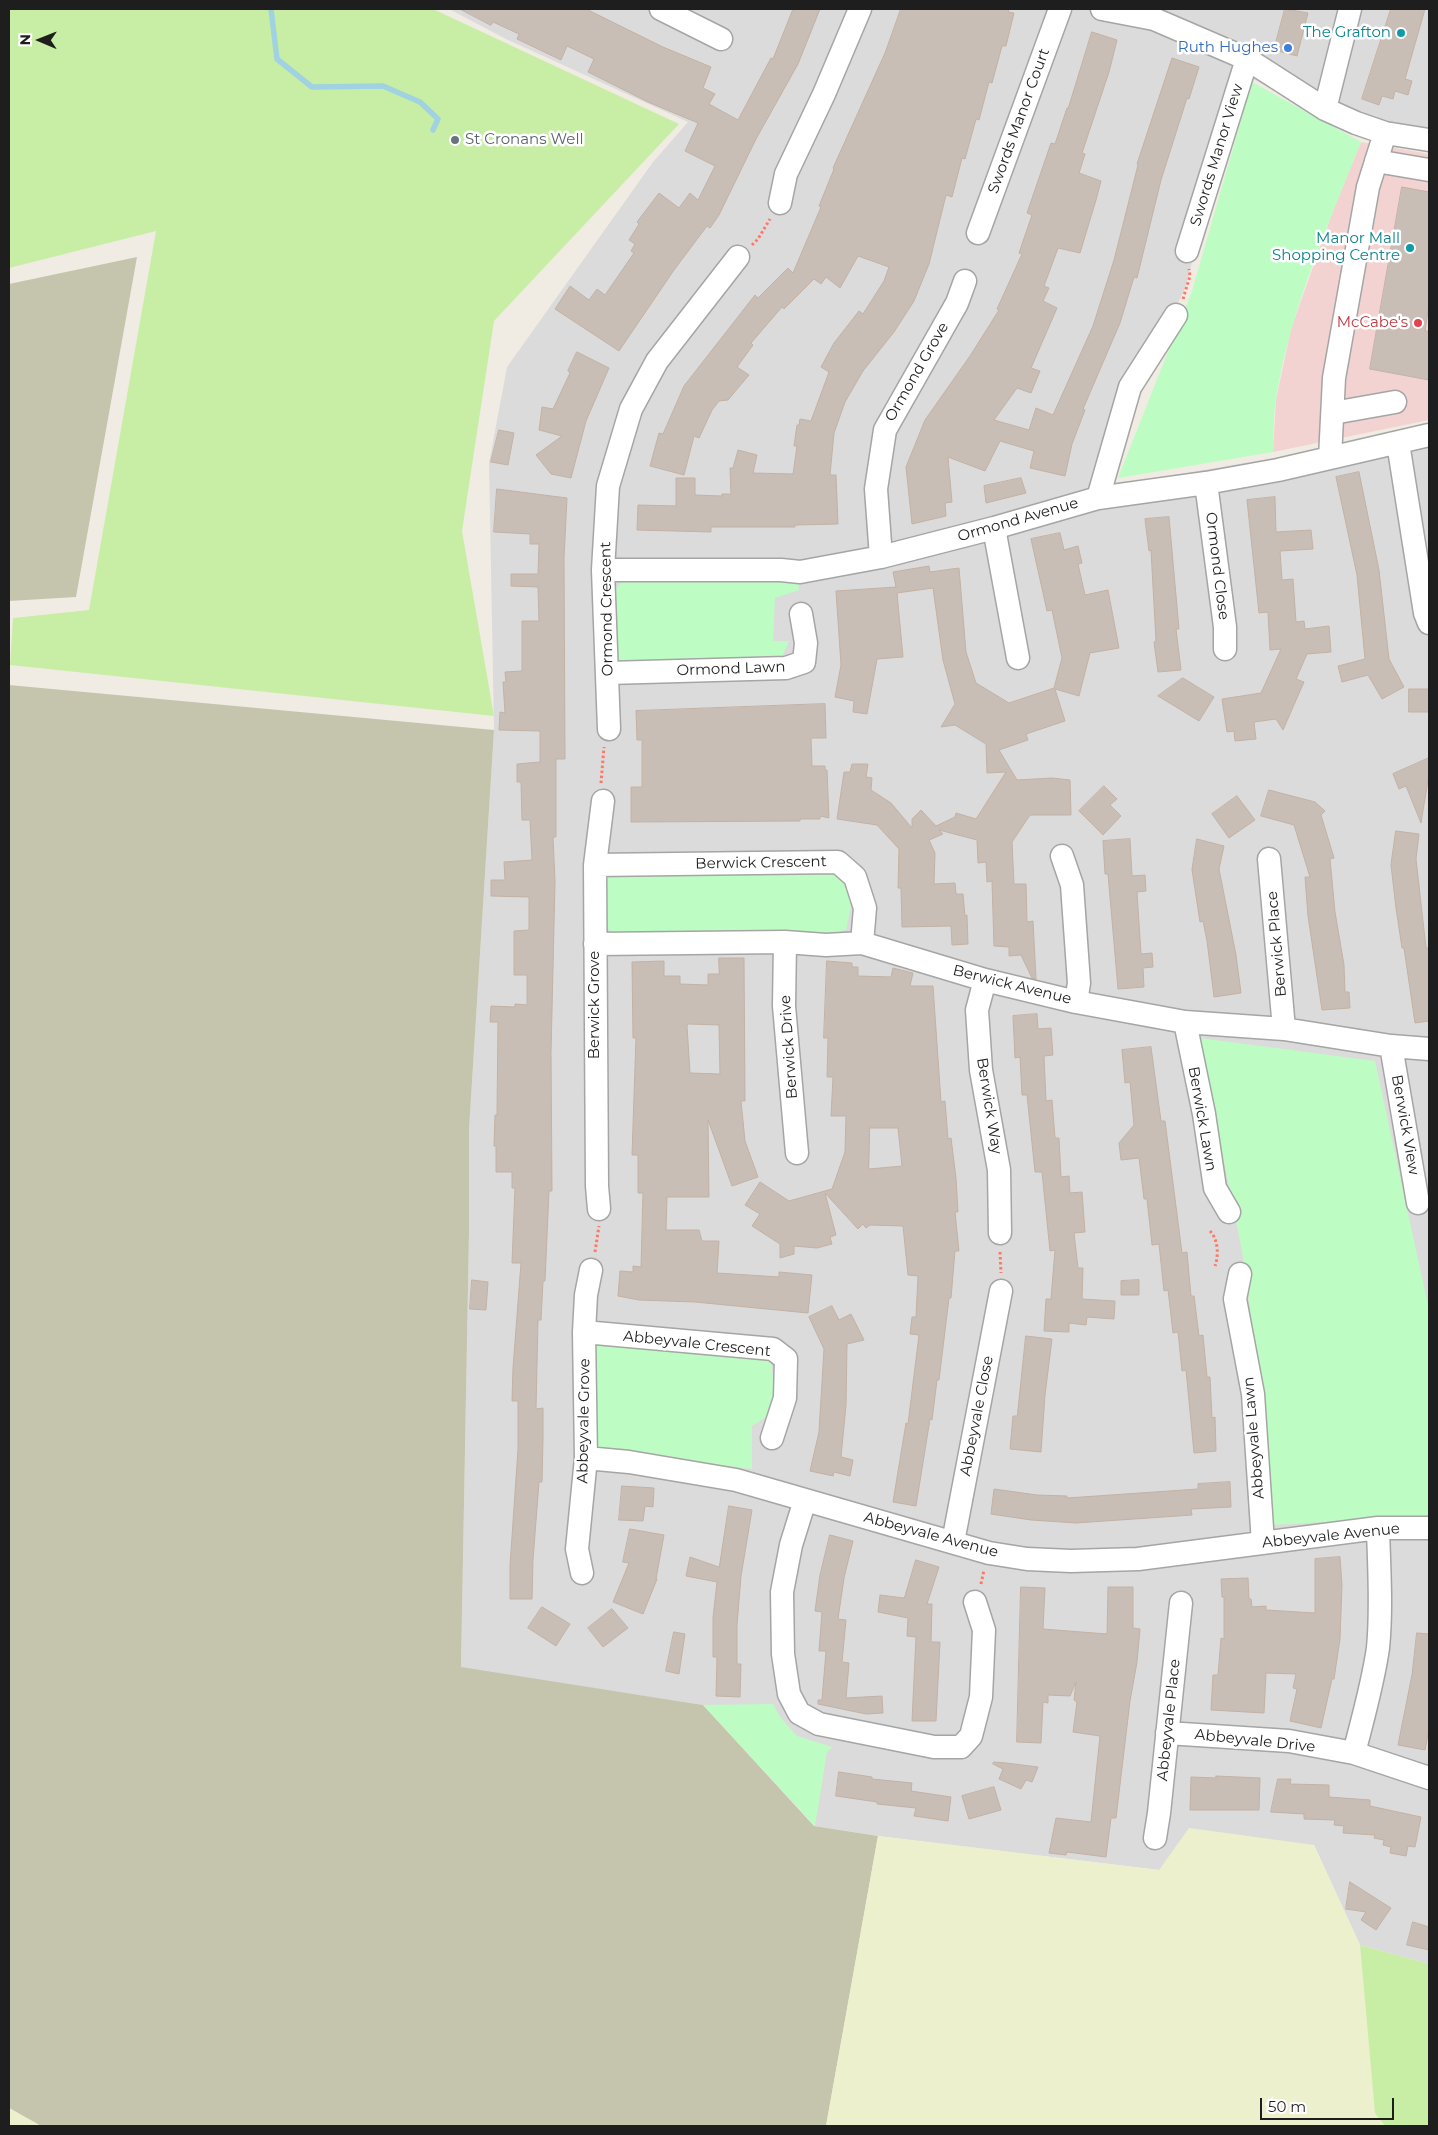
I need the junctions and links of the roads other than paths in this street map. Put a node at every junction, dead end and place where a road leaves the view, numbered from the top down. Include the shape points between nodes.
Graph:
1 (660, 9) edge
2 (860, 9) edge
3 (1060, 9) edge
4 (1102, 9) edge
5 (1350, 9) edge
6 (1156, 14) edge
7 (720, 39) dead end
8 (1247, 59) junction
9 (1324, 109) junction
10 (1385, 133) junction
11 (1429, 140) edge
12 (1376, 161) junction
13 (1429, 170) edge
14 (780, 203) road end
15 (978, 233) dead end
16 (1187, 251) road end
17 (738, 257) road end
18 (964, 281) dead end
19 (1176, 315) road end
20 (1395, 402) dead end
21 (1333, 413) junction
22 (1429, 435) edge
23 (1398, 443) junction
24 (1330, 458) junction
25 (1206, 483) junction
26 (1098, 498) junction
27 (994, 528) junction
28 (881, 557) junction
29 (603, 570) junction
30 (801, 614) dead end
31 (1429, 623) edge
32 (1224, 649) dead end
33 (1018, 658) dead end
34 (608, 672) junction
35 (609, 729) road end
36 (603, 801) road end
37 (1062, 856) dead end
38 (1269, 859) dead end
39 (595, 865) junction
40 (785, 942) junction
41 (862, 943) junction
42 (595, 944) junction
43 (985, 980) junction
44 (1076, 1002) junction
45 (1185, 1022) junction
46 (1284, 1029) junction
47 (1391, 1046) junction
48 (1429, 1049) edge
49 (797, 1153) dead end
50 (1418, 1203) dead end
51 (599, 1209) road end
52 (1229, 1212) dead end
53 (1000, 1233) road end
54 (591, 1270) road end
55 (1240, 1274) dead end
56 (1000, 1291) road end
57 (584, 1332) junction
58 (772, 1438) dead end
59 (586, 1458) junction
60 (805, 1500) junction
61 (1378, 1528) junction
62 (1429, 1528) edge
63 (953, 1542) junction
64 (1263, 1543) junction
65 (582, 1573) dead end
66 (976, 1602) road end
67 (1181, 1603) dead end
68 (1167, 1733) junction
69 (1354, 1753) junction
70 (1429, 1778) edge
71 (1155, 1838) dead end

1 - 7 street
2 - 14 street via 786,174
3 - 15 street, Swords Manor Court
4 - 6 street
5 - 9 street
6 - 8 street
8 - 9 street
8 - 16 street, Swords Manor View
9 - 10 street
10 - 11 street
10 - 12 street
12 - 13 street
12 - 21 street via 1368,187 1339,348
17 - 29 street, Ormond Crescent via 657,361 631,408 608,486
18 - 28 street, Ormond Grove via 957,303 885,430 876,489
19 - 26 street via 1130,387
20 - 21 street
21 - 24 street
22 - 23 street, Ormond Avenue
23 - 24 street, Ormond Avenue
23 - 31 street
24 - 25 street, Ormond Avenue
25 - 26 street, Ormond Avenue
25 - 32 street, Ormond Close via 1225,627
26 - 27 street, Ormond Avenue
27 - 28 street, Ormond Avenue
27 - 33 street
28 - 29 street, Ormond Avenue via 800,572
29 - 34 street, Ormond Crescent
30 - 34 street, Ormond Lawn via 806,644 804,662 786,668
34 - 35 street, Ormond Crescent
36 - 39 street, Berwick Grove
37 - 44 street via 1072,885 1079,983
38 - 46 street, Berwick Place
39 - 41 street, Berwick Crescent via 838,862 855,878 865,908
39 - 42 street, Berwick Grove
40 - 41 street, Berwick Avenue
40 - 42 street, Berwick Avenue
40 - 49 street, Berwick Drive via 784,1006
41 - 43 street, Berwick Avenue
42 - 51 street, Berwick Grove via 596,1186
43 - 44 street, Berwick Avenue
43 - 53 street, Berwick Way via 977,1010 980,1060 999,1170
44 - 45 street, Berwick Avenue
45 - 46 street, Berwick Avenue
45 - 52 street, Berwick Lawn via 1215,1188
46 - 47 street, Berwick Avenue
47 - 48 street, Berwick Avenue
47 - 50 street, Berwick View
54 - 57 street, Abbeyvale Grove
55 - 64 street, Abbeyvale Lawn via 1235,1299 1253,1394
56 - 63 street, Abbeyvale Close
57 - 58 street, Abbeyvale Crescent via 773,1349 786,1359 785,1398
57 - 59 street, Abbeyvale Grove
59 - 60 street, Abbeyvale Avenue via 736,1480
59 - 65 street, Abbeyvale Grove via 577,1549
60 - 63 street, Abbeyvale Avenue
60 - 66 street via 790,1545 782,1592 783,1654 789,1694 799,1713 819,1724 934,1747 961,1747 971,1736 981,1697 984,1630
61 - 62 street, Abbeyvale Avenue
61 - 64 street, Abbeyvale Avenue
61 - 69 street via 1378,1646 1374,1676
63 - 64 street, Abbeyvale Avenue via 988,1553 1101,1561
67 - 68 street, Abbeyvale Place
68 - 69 street, Abbeyvale Drive via 1289,1741
68 - 71 street, Abbeyvale Place
69 - 70 street, Abbeyvale Drive

